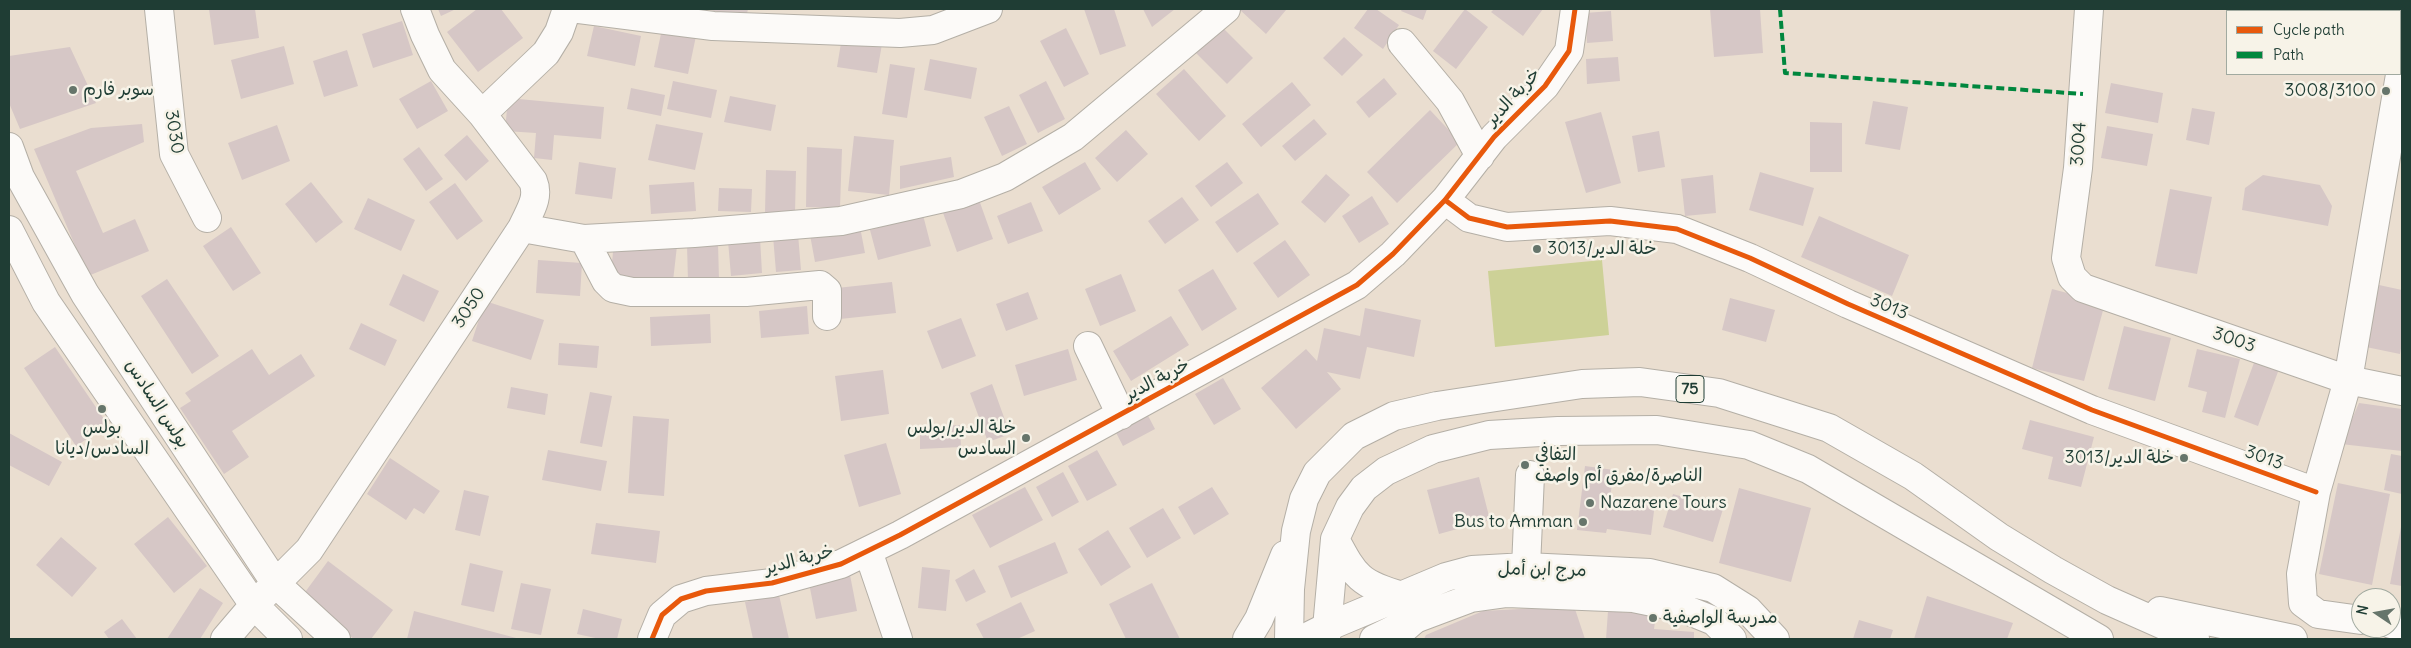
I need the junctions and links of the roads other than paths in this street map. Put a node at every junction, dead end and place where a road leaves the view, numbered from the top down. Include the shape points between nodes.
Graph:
1 (159, 9) edge
2 (415, 9) edge
3 (566, 9) edge
4 (579, 9) edge
5 (988, 9) edge
6 (1574, 9) edge
7 (2089, 9) edge
8 (1214, 14) edge
9 (1402, 43) dead end
10 (2400, 75) edge
11 (482, 114) junction
12 (9, 147) edge
13 (1480, 156) junction
14 (13, 180) edge
15 (1444, 200) junction
16 (207, 218) dead end
17 (522, 228) junction
18 (9, 230) edge
19 (584, 240) junction
20 (2072, 277) joint
21 (827, 316) dead end
22 (1088, 346) dead end
23 (2348, 380) junction
24 (2402, 391) edge
25 (1120, 415) junction
26 (1530, 475) dead end
27 (2316, 492) junction
28 (1296, 531) junction
29 (1335, 539) junction
30 (868, 551) junction
31 (1526, 567) junction
32 (276, 584) junction
33 (2107, 600) junction
34 (254, 605) junction
35 (1409, 607) junction
36 (2351, 619) edge
37 (1326, 633) edge
38 (225, 639) edge
39 (288, 639) edge
40 (336, 639) edge
41 (652, 639) edge
42 (898, 639) edge
43 (1247, 639) edge
44 (1289, 639) edge
45 (1303, 639) edge
46 (1374, 639) edge
47 (1392, 639) edge
48 (1732, 639) edge
49 (1775, 639) edge
50 (2099, 639) edge
51 (2195, 639) edge
52 (2294, 639) edge

1 - 16 main road, 3030 via 174,154
2 - 11 main road via 442,70
3 - 11 main road via 559,32 546,53
4 - 5 main road via 714,26 900,33 933,30
6 - 13 main road, خربة الدير via 1569,51 1545,86 1494,137
7 - 20 main road, 3004 via 2078,168 2066,258
8 - 19 main road via 1073,136 1005,177 961,194 841,221
9 - 13 main road via 1450,100
10 - 23 main road
11 - 17 main road, 3050 via 536,189
12 - 14 main road, بولس السادس
13 - 15 main road, خربة الدير
14 - 32 main road, بولس السادس
15 - 25 main road, خربة الدير via 1393,254 1357,285
15 - 27 main road, 3013 via 1469,218 1507,227 1610,222 1678,228 2092,410
17 - 19 main road
17 - 32 main road, 3050 via 310,550
18 - 34 main road, بولس السادس via 46,302
19 - 21 main road via 613,288 632,292 746,292 820,285 827,292
20 - 23 main road, 3003 via 2083,288
22 - 25 main road
23 - 24 main road, 3003
23 - 27 main road
25 - 30 main road, خربة الدير
26 - 31 main road
27 - 36 main road via 2301,574 2303,603 2318,614
28 - 33 main road, 75 via 1304,499 1318,473 1354,436 1394,416 1437,406 1582,384 1640,382 1719,393 1829,428 1914,476 1999,537
28 - 43 main road via 1259,619
28 - 44 main road, 75
29 - 35 main road via 1351,568 1374,588
29 - 37 main road
29 - 50 main road via 1350,507 1364,488 1386,471 1433,449 1488,435 1657,430 1749,445 1808,469
30 - 41 main road, خربة الدير via 841,564 772,583 706,591 681,599 662,615
30 - 42 main road
31 - 35 main road, مرج ابن أمل via 1472,570 1446,577
31 - 49 main road, مرج ابن أمل via 1650,573 1713,588 1748,610
32 - 34 main road, 3050
32 - 40 main road, بولس السادس
33 - 51 main road, 75
33 - 52 main road
34 - 38 main road, 3050
34 - 39 main road, بولس السادس
35 - 37 main road, مرج ابن أمل
35 - 46 main road, مرج ابن أمل
35 - 47 main road
35 - 48 main road, مرج ابن أمل via 1507,593 1633,598 1682,608 1714,621
37 - 45 main road, مرج ابن أمل

